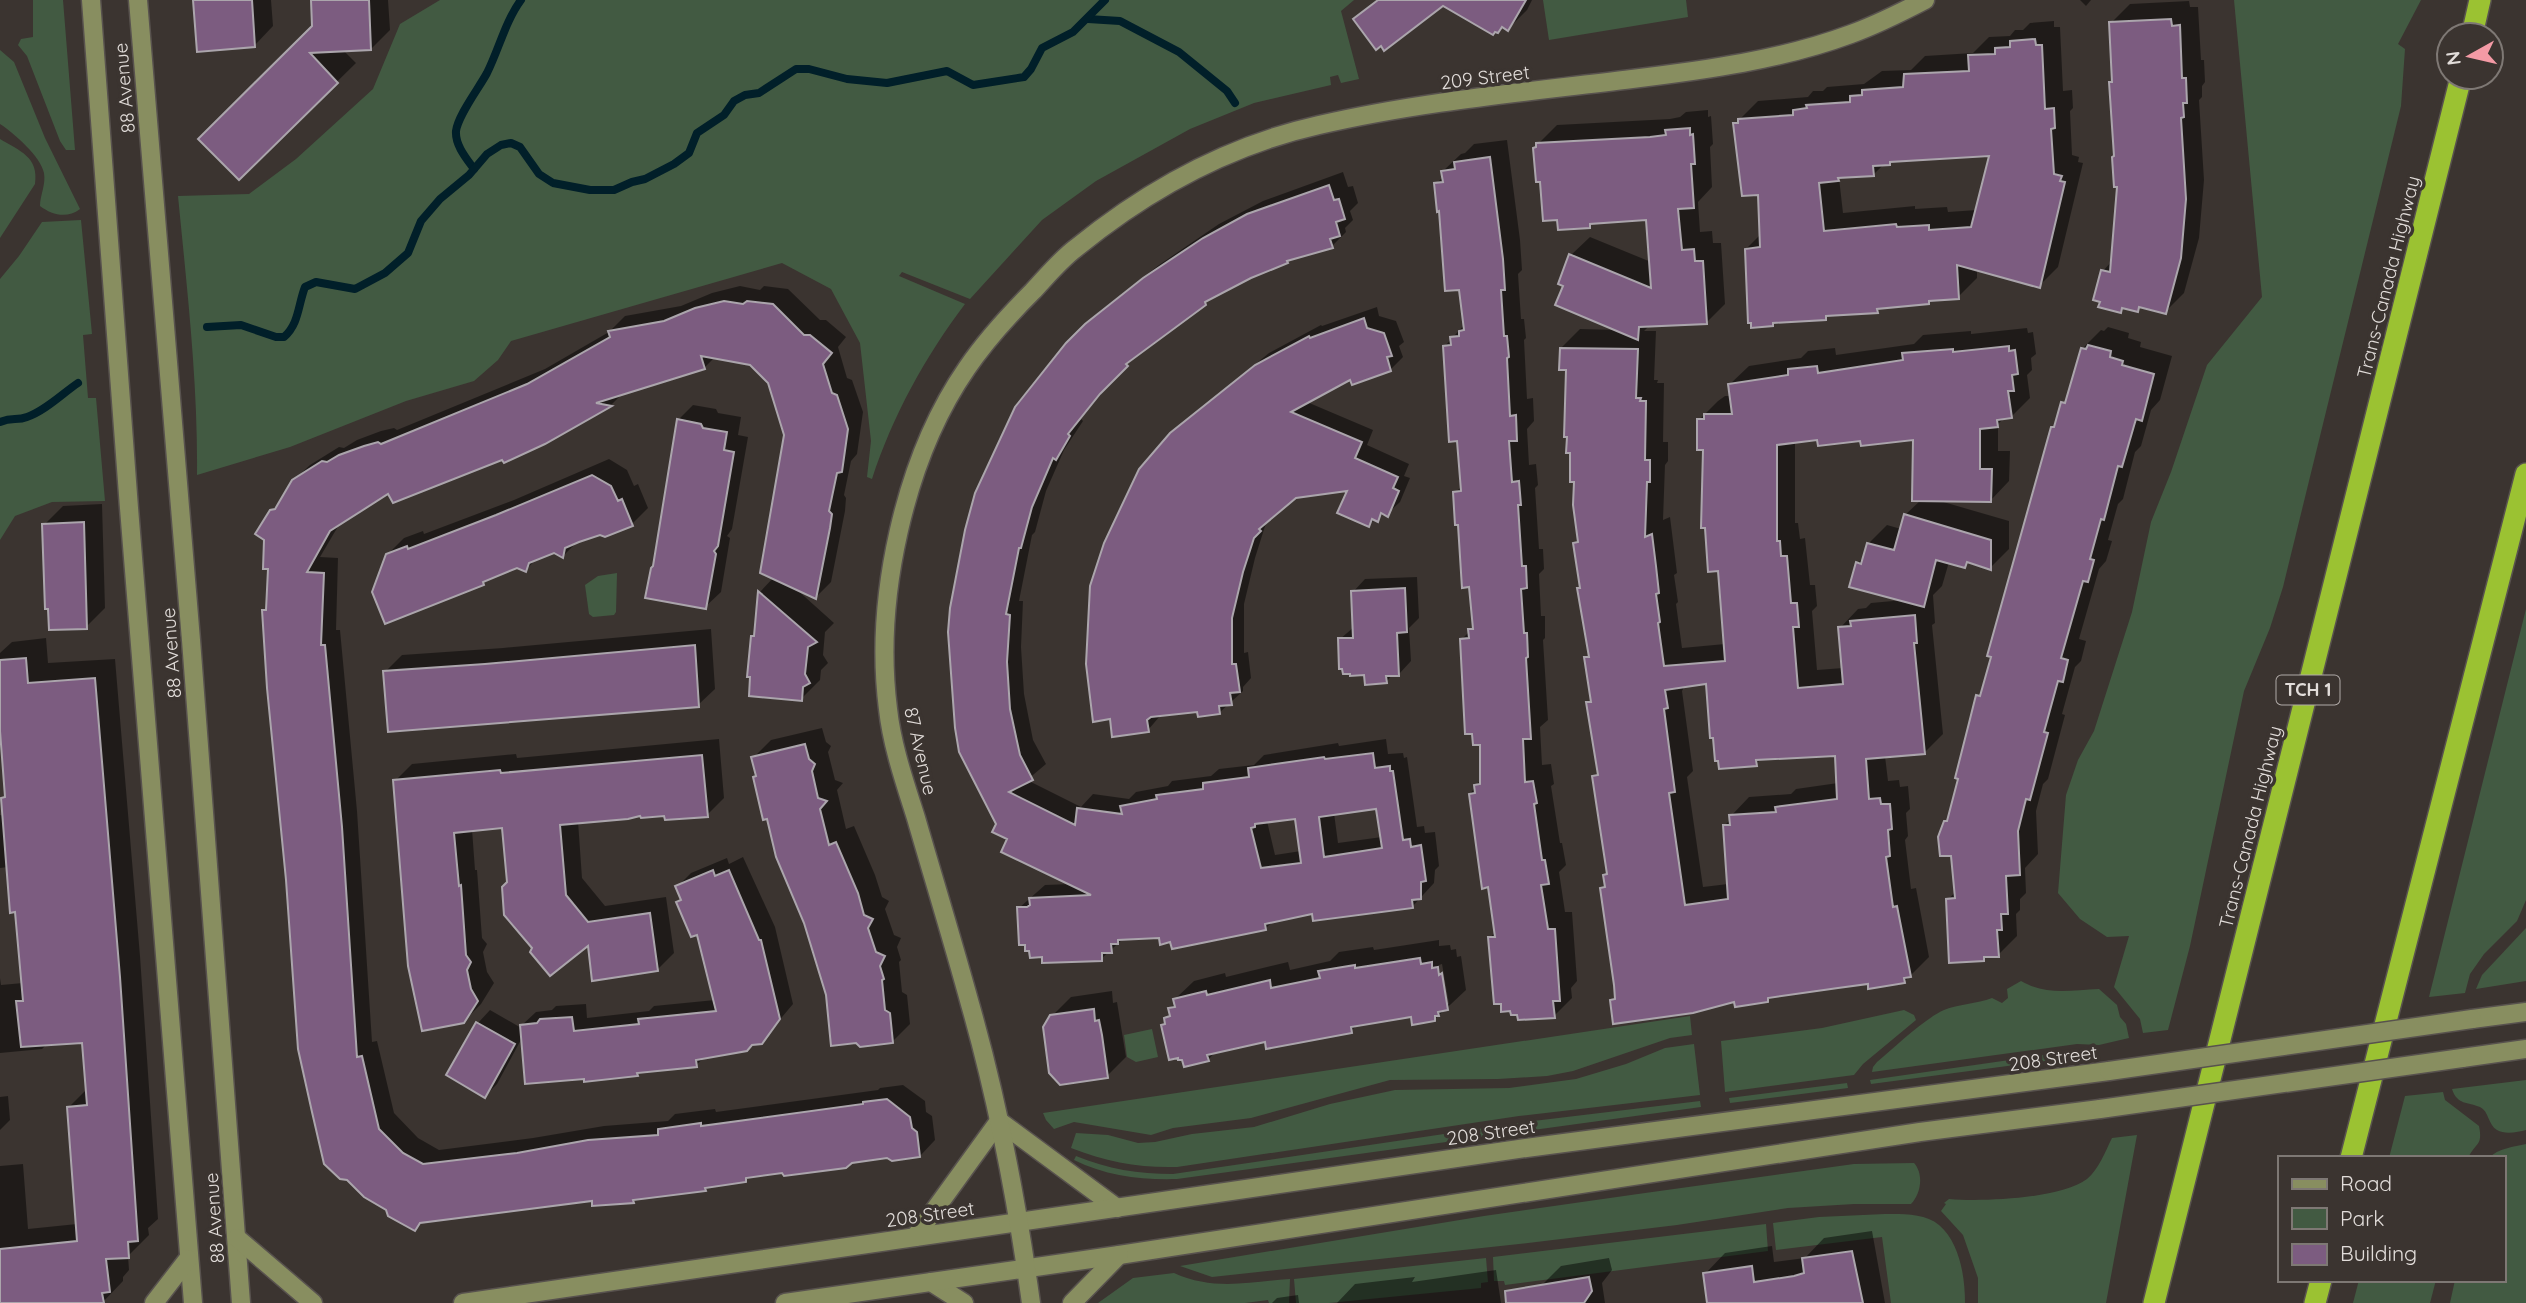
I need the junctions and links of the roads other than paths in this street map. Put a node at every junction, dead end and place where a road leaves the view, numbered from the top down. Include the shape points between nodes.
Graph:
1 (91, 0) edge
2 (138, 0) edge
3 (1925, 0) edge
4 (2480, 0) edge
5 (2475, 21) edge
6 (2457, 91) edge
7 (1072, 251) joint
8 (2526, 474) edge
9 (2526, 1012) edge
10 (2526, 1049) edge
11 (999, 1121) junction
12 (2352, 1156) edge
13 (1117, 1208) junction
14 (1019, 1223) junction
15 (915, 1237) junction
16 (237, 1238) junction
17 (1119, 1255) junction
18 (188, 1259) junction
19 (1027, 1268) junction
20 (931, 1282) junction
21 (2320, 1282) edge
22 (154, 1303) edge
23 (193, 1303) edge
24 (241, 1303) edge
25 (313, 1303) edge
26 (463, 1303) edge
27 (785, 1303) edge
28 (964, 1303) edge
29 (1031, 1303) edge
30 (1072, 1303) edge
31 (2154, 1303) edge
32 (2315, 1303) edge

1 - 18 main road, 88 Avenue
2 - 16 main road, 88 Avenue
3 - 7 main road, 209 Street via 1848,36 1710,70 1454,101 1317,125 1224,156 1177,179 1139,200
4 - 5 highway
6 - 31 highway, Trans-Canada Highway / TCH 1
7 - 11 main road, 87 Avenue via 999,326 945,404 901,521 887,602 888,711
8 - 12 highway
9 - 13 main road, 208 Street, bridge
10 - 17 main road, bridge via 1920,1132
11 - 13 main road
11 - 14 main road, 87 Avenue
11 - 15 main road
13 - 14 main road, 208 Street
14 - 15 main road, 208 Street
14 - 19 main road, 87 Avenue
15 - 26 main road, 208 Street
16 - 24 main road, 88 Avenue
16 - 25 main road
17 - 19 main road
17 - 30 main road
18 - 22 main road
18 - 23 main road, 88 Avenue
19 - 20 main road
19 - 29 main road, 87 Avenue
20 - 27 main road
20 - 28 main road
21 - 32 highway

